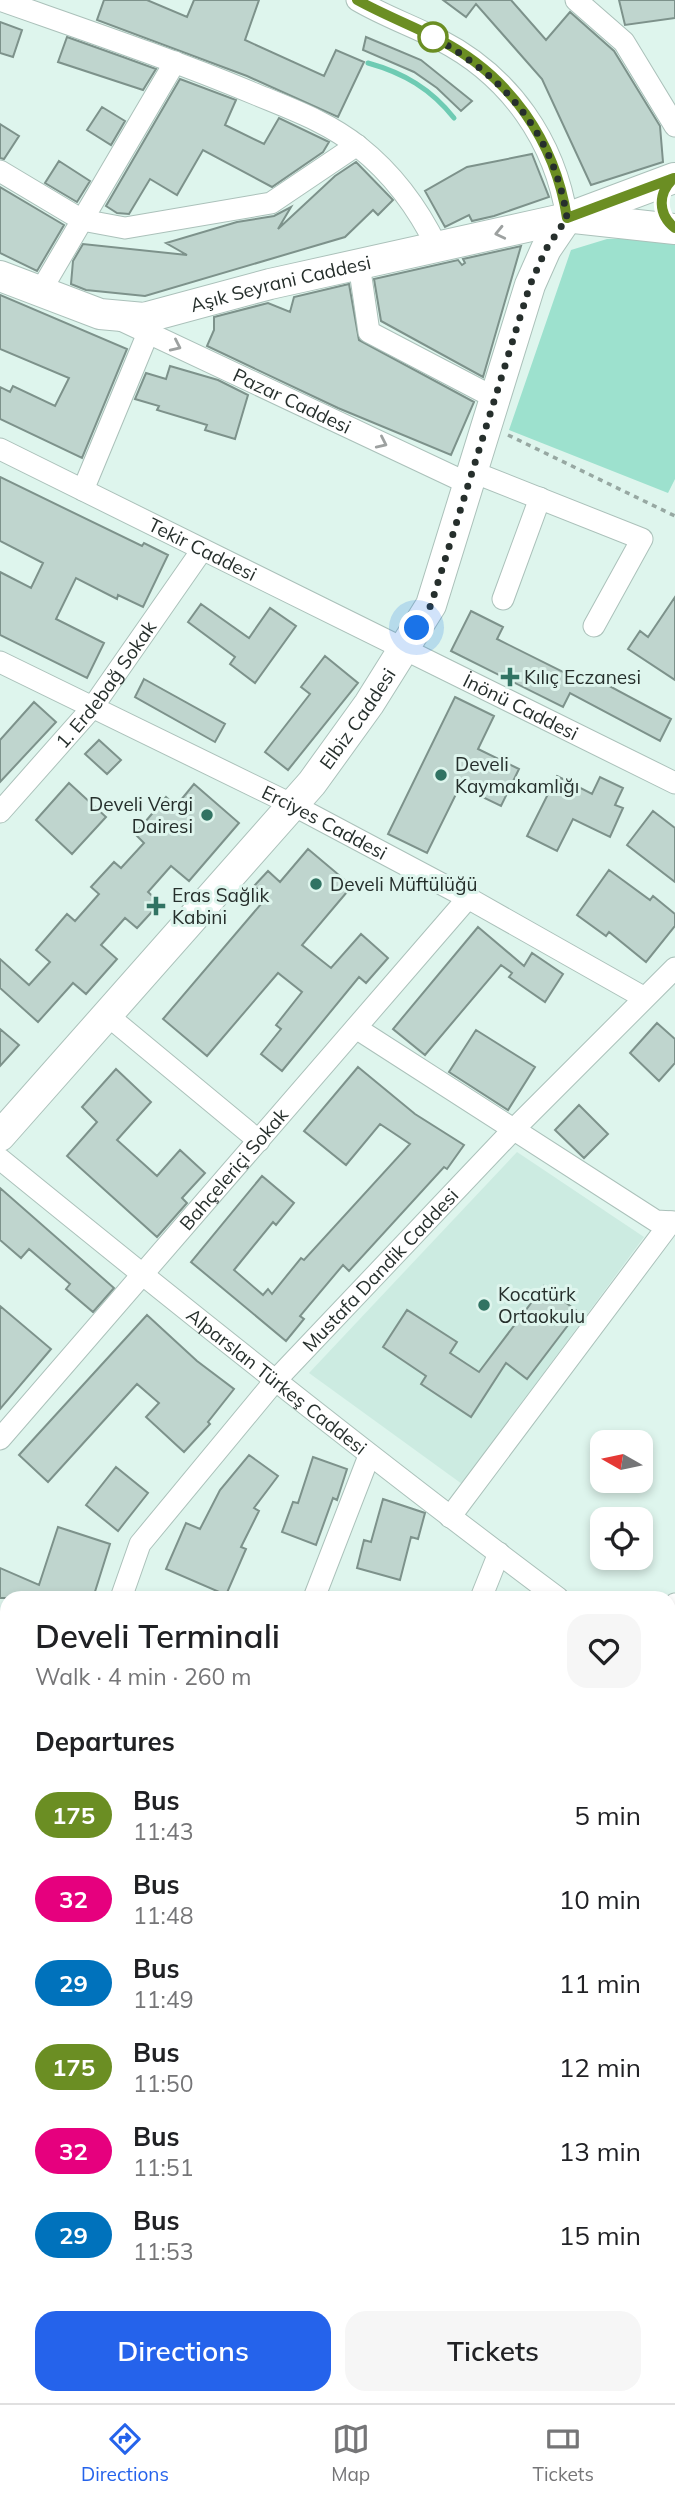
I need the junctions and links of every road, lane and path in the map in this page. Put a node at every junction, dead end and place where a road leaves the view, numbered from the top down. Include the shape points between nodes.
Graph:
1 (0, 0) edge
2 (357, 0) edge
3 (576, 0) edge
4 (175, 62) junction
5 (675, 126) edge
6 (357, 145) junction
7 (0, 171) edge
8 (675, 178) edge
9 (567, 218) junction
10 (82, 220) junction
11 (675, 229) edge
12 (437, 247) junction
13 (359, 264) junction
14 (0, 276) edge
15 (40, 292) junction
16 (115, 317) junction
17 (148, 332) junction
18 (491, 412) junction
19 (0, 449) edge
20 (471, 478) junction
21 (83, 490) junction
22 (540, 498) junction
23 (675, 516) edge
24 (202, 550) junction
25 (503, 599) dead end
26 (594, 626) dead end
27 (403, 650) junction
28 (0, 662) edge
29 (92, 708) junction
30 (675, 783) edge
31 (293, 805) junction
32 (0, 812) edge
33 (468, 898) junction
34 (675, 968) edge
35 (643, 997) junction
36 (107, 1015) junction
37 (356, 1028) junction
38 (512, 1131) junction
39 (0, 1136) edge
40 (258, 1141) junction
41 (0, 1159) edge
42 (673, 1222) edge
43 (142, 1275) junction
44 (274, 1382) junction
45 (0, 1439) edge
46 (369, 1456) junction
47 (450, 1517) junction
48 (499, 1553) junction
49 (123, 1591) edge
50 (317, 1591) edge
51 (484, 1591) edge
52 (549, 1591) edge

1 - 4 street
2 - 9 street via 461,52 512,96 549,153
3 - 5 street via 624,42
4 - 6 street via 308,117
4 - 10 street
6 - 10 street via 271,203 125,228
6 - 12 street via 404,192
7 - 10 street
8 - 9 street
8 - 11 street via 664,190 661,205
9 - 11 street
9 -> 12 street, Aşık Seyrani Caddesi
9 - 18 street, Elbiz Caddesi via 530,285
10 - 15 street
12 - 13 street, Aşık Seyrani Caddesi
13 - 16 street, Aşık Seyrani Caddesi via 158,316
13 - 18 street via 369,332
14 - 15 street, Aşık Seyrani Caddesi
15 - 16 street, Aşık Seyrani Caddesi
16 - 17 street, Pazar Caddesi
17 -> 20 street, Pazar Caddesi
17 - 21 street
18 - 20 street, Elbiz Caddesi
18 - 23 path
19 - 21 street, Tekir Caddesi
20 - 22 street, Pazar Caddesi
20 - 27 street, Elbiz Caddesi via 431,605
21 - 24 street, Tekir Caddesi
22 - 25 street
22 - 26 street, Pazar Caddesi via 642,539
24 - 27 street, Tekir Caddesi
24 - 29 street, 1. Erdebağ Sokak
27 - 30 street, İnönü Caddesi
27 - 31 street, Elbiz Caddesi via 348,734
28 - 29 street, Erciyes Caddesi
29 - 31 street, Erciyes Caddesi
29 - 32 street, 1. Erdebağ Sokak
31 - 33 street, Erciyes Caddesi
31 - 36 street, Elbiz Caddesi
33 - 35 street, Erciyes Caddesi
33 - 37 street, Bahçeleriçi Sokak
34 - 35 street, Mustafa Dandik Caddesi
35 - 38 street, Mustafa Dandik Caddesi
36 - 39 street, Elbiz Caddesi
36 - 40 street
37 - 38 street
37 - 40 street, Bahçeleriçi Sokak
38 - 42 street via 656,1221
38 - 44 street, Mustafa Dandik Caddesi
40 - 43 street, Bahçeleriçi Sokak
41 - 43 street, Alparslan Türkeş Caddesi
42 - 47 street
43 - 44 street, Alparslan Türkeş Caddesi
43 - 45 street, Bahçeleriçi Sokak
44 - 46 street, Alparslan Türkeş Caddesi
44 - 49 street, Mustafa Dandik Caddesi via 140,1544
46 - 47 street, Alparslan Türkeş Caddesi
46 - 50 street
47 - 48 street, Alparslan Türkeş Caddesi
48 - 51 street
48 - 52 street, Alparslan Türkeş Caddesi

